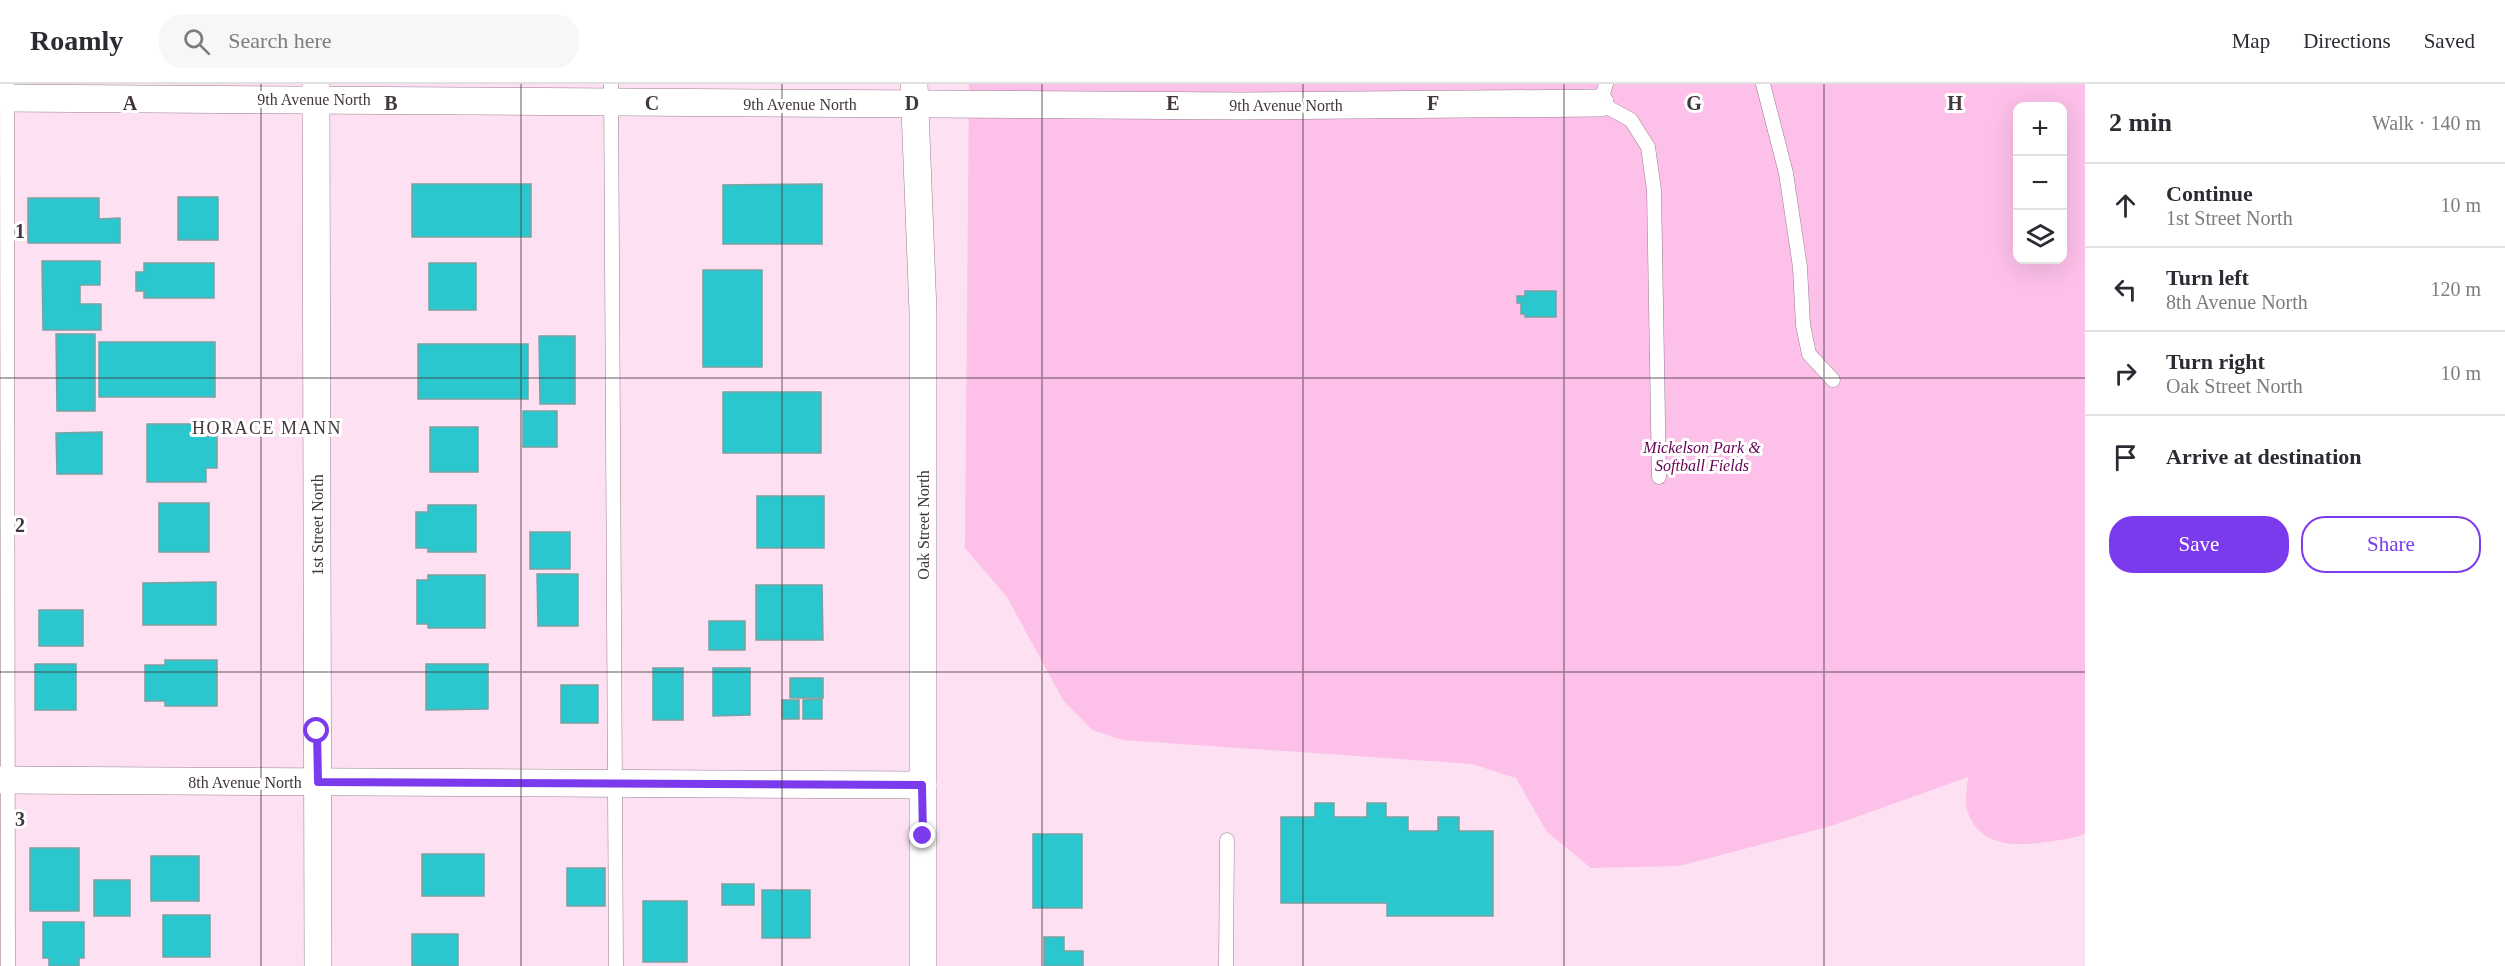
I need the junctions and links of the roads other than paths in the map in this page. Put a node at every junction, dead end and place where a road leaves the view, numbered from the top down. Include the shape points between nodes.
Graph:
1 (1763, 84) edge
2 (316, 91) edge
3 (5, 93) edge
4 (1603, 93) edge
5 (611, 94) edge
6 (914, 94) edge
7 (1833, 380) dead end
8 (1659, 477) dead end
9 (4, 780) edge
10 (318, 782) junction
11 (615, 783) junction
12 (922, 785) junction
13 (1227, 840) dead end
14 (8, 966) edge
15 (318, 966) edge
16 (616, 966) edge
17 (923, 966) edge
18 (1227, 966) edge

1 - 7 lane via 1786,173 1809,354
2 - 3 street, 9th Avenue North
2 - 5 street, 9th Avenue North
2 - 10 street, 1st Street North
3 - 9 lane
4 - 6 street, 9th Avenue North via 1256,106
4 - 8 lane via 1631,120 1648,147 1654,190
5 - 6 street, 9th Avenue North
5 - 11 lane
6 - 12 street, Oak Street North via 922,312
9 - 10 street, 8th Avenue North
9 - 14 lane
10 - 11 street, 8th Avenue North
10 - 15 street, 1st Street North
11 - 12 street, 8th Avenue North
11 - 16 lane
12 - 17 street, Oak Street North
13 - 18 lane

